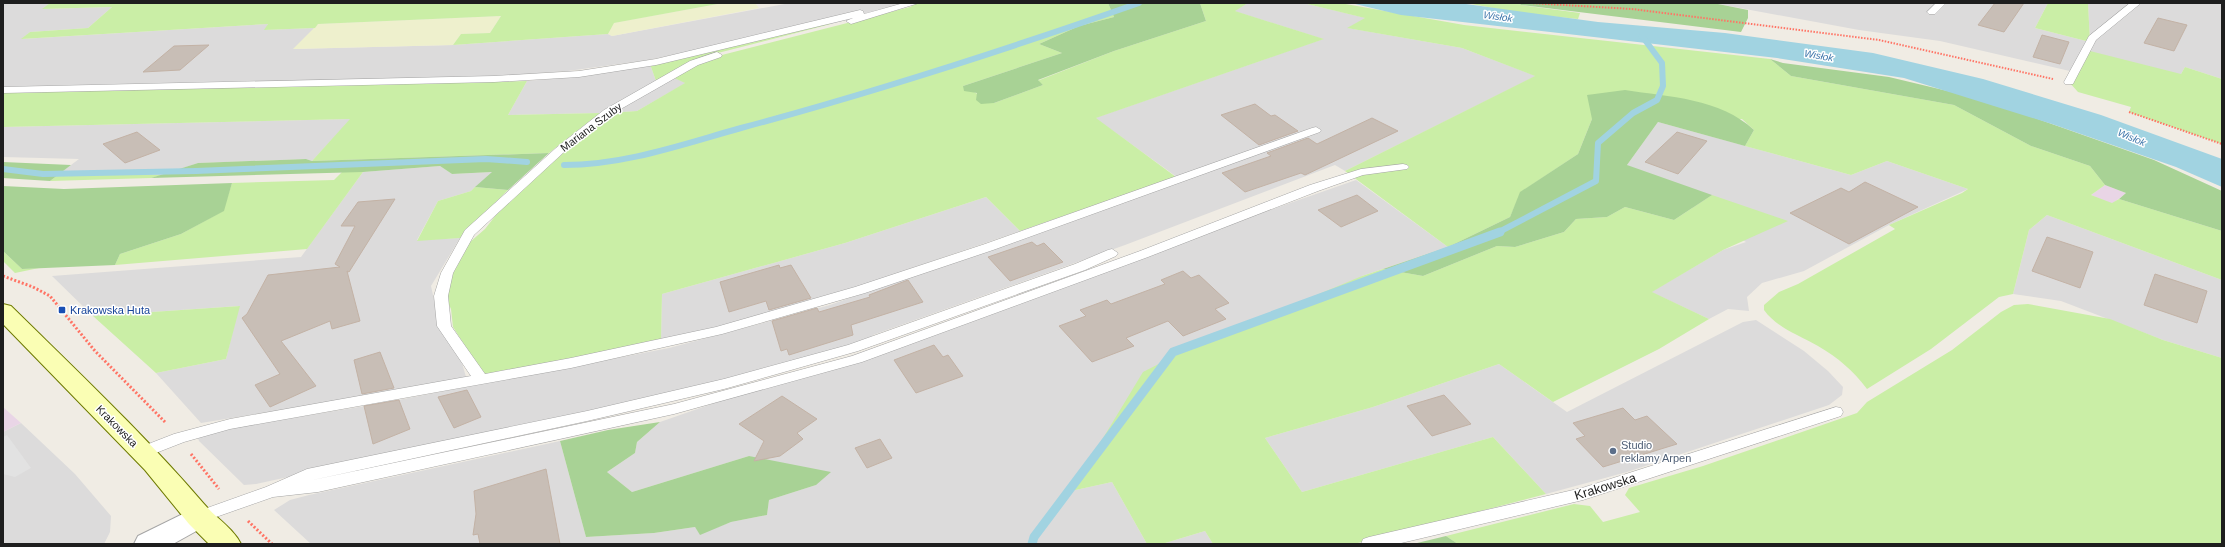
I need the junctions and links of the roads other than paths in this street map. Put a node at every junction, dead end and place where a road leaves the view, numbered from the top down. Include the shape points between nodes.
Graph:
1 (914, 3) edge
2 (1940, 3) edge
3 (2136, 3) edge
4 (1932, 12) dead end
5 (860, 13) dead end
6 (2069, 82) road end
7 (3, 90) edge
8 (1316, 130) dead end
9 (1403, 167) dead end
10 (1112, 253) dead end
11 (3, 311) edge
12 (481, 379) junction
13 (1836, 412) dead end
14 (143, 452) junction
15 (272, 491) junction
16 (199, 517) junction
17 (148, 544) edge
18 (227, 544) edge
19 (1369, 544) edge

1 - 12 lane, Mariana Szuby via 694,63 608,112 560,150 469,233 447,273 440,296 444,326
2 - 4 lane
3 - 6 lane via 2092,38
5 - 7 lane via 656,62 572,75 486,80 76,86
8 - 12 lane via 860,290 717,331 571,363
9 - 15 lane via 1361,172 1314,188 1144,254 849,361 674,409 318,486
10 - 15 lane via 1080,267 853,348 724,384 610,411 307,475
11 - 14 main road, Krakowska
12 - 14 lane via 230,424 178,438
13 - 19 lane, Krakowska via 1583,494
14 - 16 main road, Krakowska
15 - 16 lane
16 - 17 street
16 - 18 main road, Krakowska

